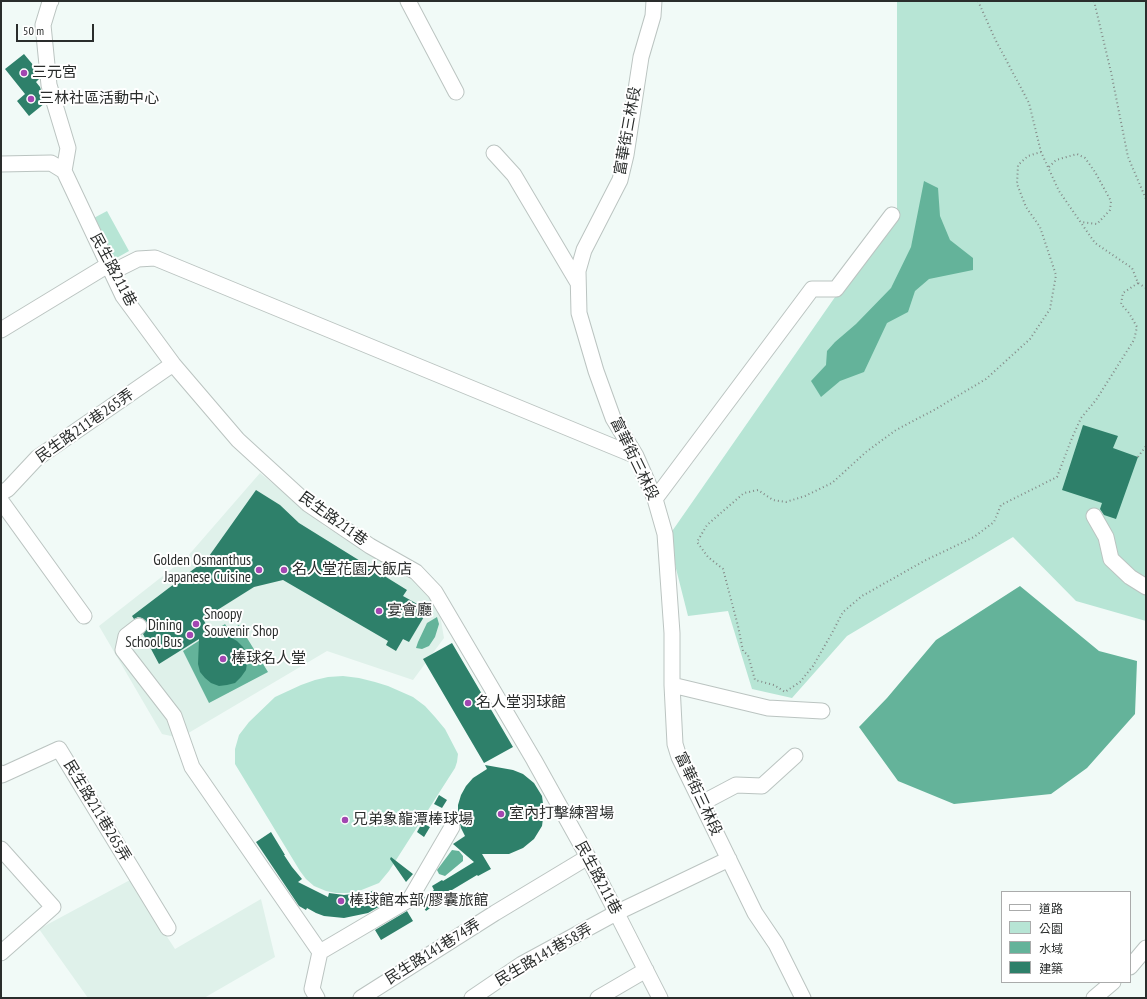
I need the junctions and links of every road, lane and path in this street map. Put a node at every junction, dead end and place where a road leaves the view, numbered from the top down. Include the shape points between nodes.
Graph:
1 (50, 1) edge
2 (408, 1) edge
3 (654, 1) edge
4 (978, 1) edge
5 (1094, 1) edge
6 (456, 92) dead end
7 (1041, 152) junction
8 (494, 153) dead end
9 (1, 164) edge
10 (1048, 167) junction
11 (64, 170) junction
12 (1146, 199) edge
13 (892, 215) dead end
14 (1082, 222) junction
15 (110, 268) junction
16 (578, 283) junction
17 (1138, 283) junction
18 (1146, 288) edge
19 (1, 330) edge
20 (173, 364) junction
21 (1146, 446) edge
22 (636, 456) junction
23 (1138, 457) dead end
24 (1, 493) edge
25 (655, 498) junction
26 (1, 501) edge
27 (1094, 516) dead end
28 (1146, 587) edge
29 (84, 616) dead end
30 (139, 626) dead end
31 (672, 685) junction
32 (822, 711) dead end
33 (795, 756) dead end
34 (1, 773) edge
35 (702, 802) junction
36 (452, 827) dead end
37 (1, 849) edge
38 (588, 857) junction
39 (729, 859) junction
40 (616, 913) junction
41 (168, 928) dead end
42 (1146, 948) edge
43 (320, 952) junction
44 (1, 953) edge
45 (1131, 966) edge
46 (646, 970) junction
47 (1112, 983) edge
48 (315, 993) edge
49 (361, 998) edge
50 (472, 998) edge
51 (598, 998) edge
52 (660, 998) edge
53 (803, 998) edge
54 (1094, 998) edge

1 - 11 street via 43,24 48,85 68,148
2 - 6 street
3 - 16 street, 富華街三林段 via 653,16 641,57 620,180 584,250 578,271
4 - 7 path via 994,39 1029,103
5 - 12 path via 1128,157
7 - 10 path
7 - 17 path via 1028,156 1018,165 1017,184 1026,207 1040,227 1056,274 1050,309 1030,339 986,378 896,430 866,452 832,483 786,502 774,500 758,490 744,493 707,525 697,542 708,557 722,569 743,650 748,655 755,680 774,685 785,692 800,682 813,666 843,612 862,596 924,561 974,537 994,522 1001,505 1057,476 1081,418 1096,400 1134,340 1137,327 1120,304 1123,293
8 - 16 street via 514,175
9 - 11 street via 51,163
10 - 14 path via 1058,191
10 - 14 path via 1056,160 1077,154 1085,158 1095,172 1111,202 1110,210 1097,224
11 - 15 street, 民生路211巷
13 - 25 street via 836,289 812,289
14 - 17 path via 1095,242 1132,268
15 - 19 street
15 - 20 street, 民生路211巷 via 123,296
15 - 22 street via 138,259 155,258
16 - 22 street, 富華街三林段 via 579,313 596,371 613,418
17 - 18 path
20 - 24 street, 民生路211巷265弄 via 37,458 8,489
20 - 38 street, 民生路211巷 via 238,440 308,504 370,546 416,572 435,592
21 - 23 path
22 - 25 street, 富華街三林段
25 - 31 street, 富華街三林段 via 665,534 672,633
26 - 29 street
27 - 28 street via 1106,537 1111,559 1130,577
30 - 43 street via 126,636 123,650 174,716 192,767
31 - 32 street via 768,708
31 - 35 street, 富華街三林段 via 675,744
33 - 35 street via 762,786 736,785
34 - 41 street, 民生路211巷265弄 via 2,775 59,749
35 - 39 street, 富華街三林段
36 - 43 street via 410,899
37 - 44 street via 53,907
38 - 40 street, 民生路211巷
38 - 49 street, 民生路141巷74弄
39 - 40 street, 民生路141巷58弄
39 - 53 street, 富華街三林段 via 755,913 776,944
40 - 46 street, 民生路211巷
40 - 50 street, 民生路141巷58弄 via 522,964
42 - 45 street
43 - 48 street
46 - 51 street
46 - 52 street, 民生路211巷
47 - 54 street

